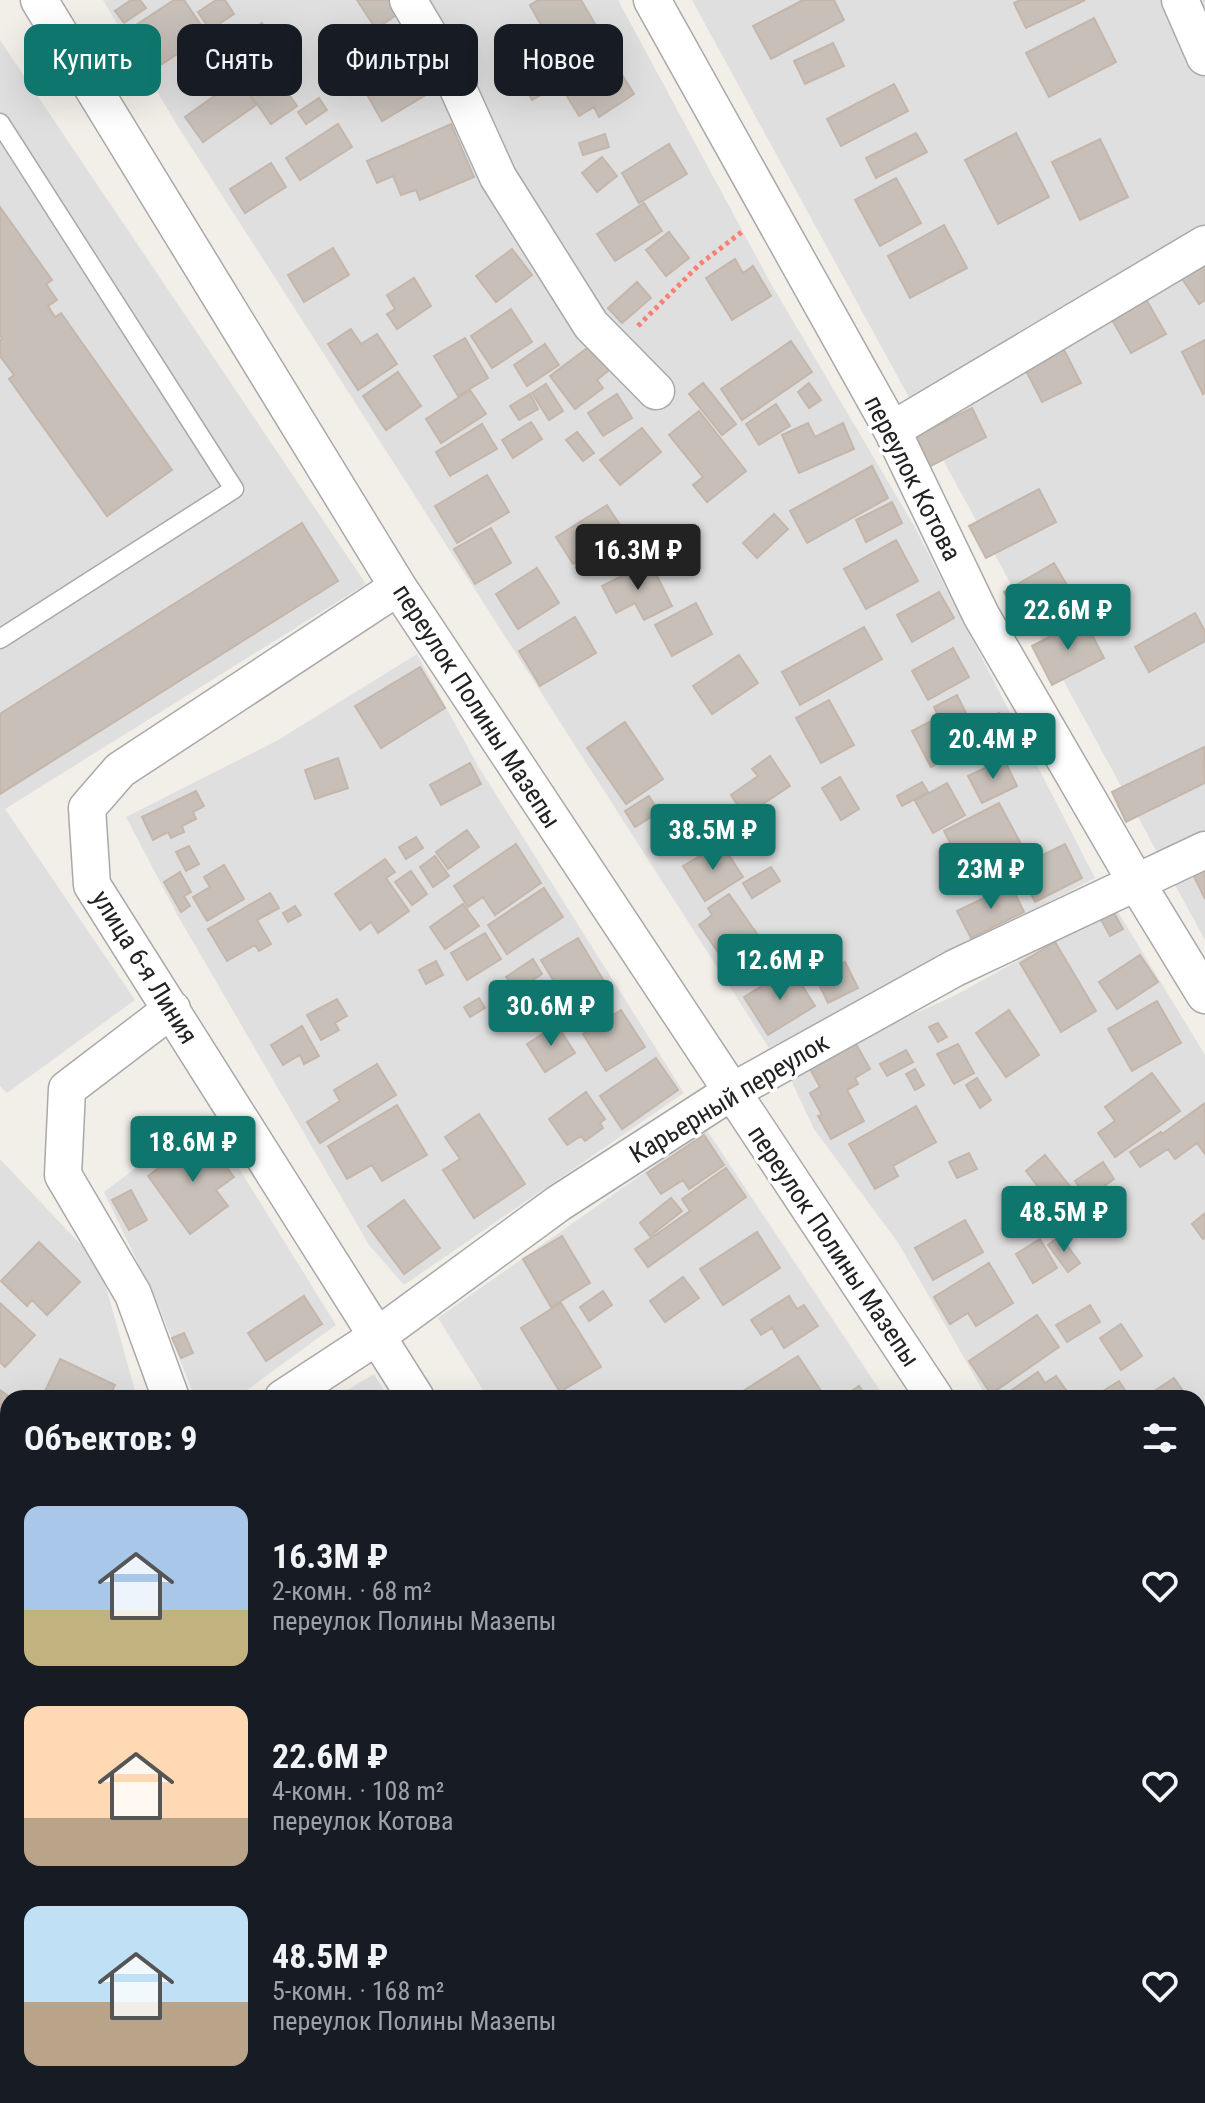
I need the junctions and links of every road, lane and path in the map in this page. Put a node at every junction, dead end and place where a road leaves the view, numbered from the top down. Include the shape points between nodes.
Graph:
1 (39, 0) edge
2 (408, 0) edge
3 (652, 0) edge
4 (1180, 0) edge
5 (1205, 57) edge
6 (0, 123) edge
7 (770, 211) junction
8 (1205, 244) edge
9 (614, 349) junction
10 (656, 391) dead end
11 (892, 430) junction
12 (398, 587) junction
13 (0, 639) edge
14 (1205, 850) edge
15 (1136, 882) junction
16 (1205, 995) edge
17 (172, 1009) junction
18 (731, 1092) junction
19 (376, 1337) junction
20 (168, 1390) edge
21 (295, 1390) edge
22 (411, 1390) edge
23 (930, 1390) edge

1 - 12 street, переулок Полины Мазепы
2 - 9 street via 450,71 498,177 591,325
3 - 7 street, переулок Котова
4 - 5 street
6 - 13 lane via 234,489
7 - 9 path via 700,264
7 - 11 street, переулок Котова
8 - 11 street
9 - 10 street
11 - 15 street, переулок Котова via 981,615
12 - 17 street, улица 6-я Линия via 120,770 87,808 92,885
12 - 18 street, переулок Полины Мазепы
14 - 15 street, Карьерный переулок
15 - 16 street, переулок Котова
15 - 18 street, Карьерный переулок via 955,968
17 - 19 street, улица 6-я Линия
17 - 20 street via 67,1089 63,1175 133,1294
18 - 19 street, Карьерный переулок via 559,1203
18 - 23 street, переулок Полины Мазепы
19 - 21 street, Карьерный переулок
19 - 22 street, улица 6-я Линия

